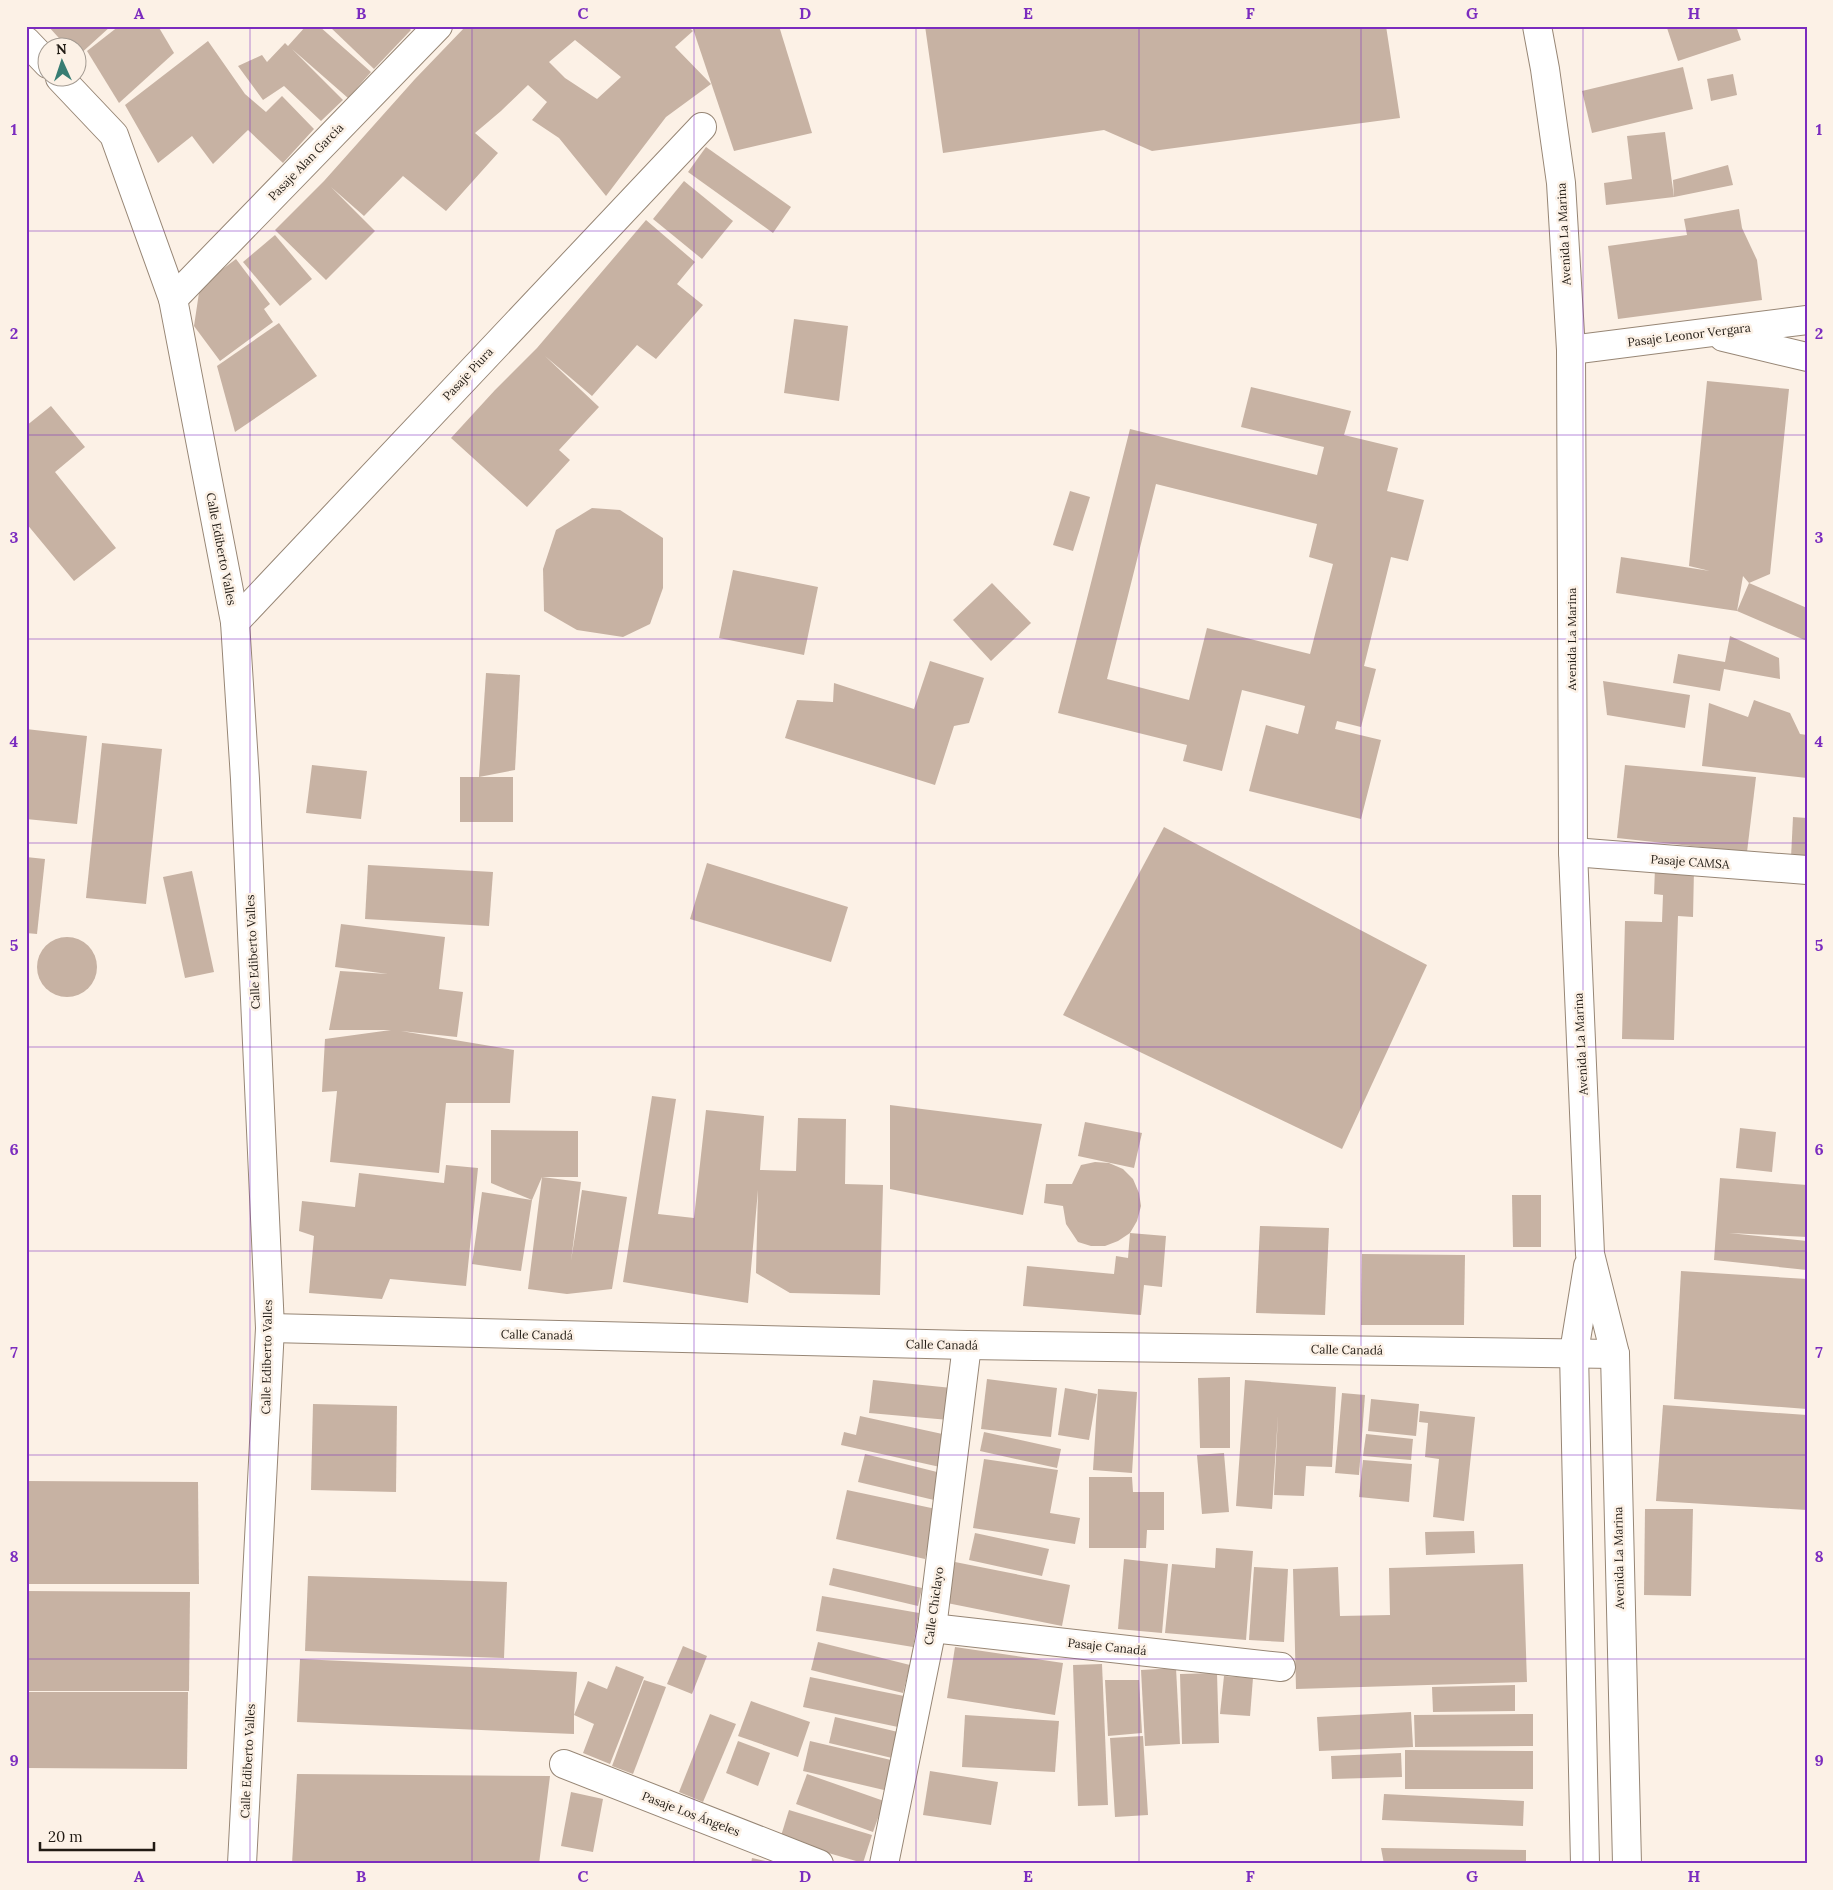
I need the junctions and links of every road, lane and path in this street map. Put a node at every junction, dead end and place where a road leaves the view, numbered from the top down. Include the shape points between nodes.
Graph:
1 (438, 26) edge
2 (1536, 26) edge
3 (26, 41) edge
4 (38, 54) edge
5 (69, 88) edge
6 (702, 126) dead end
7 (174, 298) junction
8 (1807, 320) edge
9 (1707, 333) junction
10 (1571, 350) junction
11 (1807, 357) edge
12 (234, 622) junction
13 (1572, 852) junction
14 (1807, 870) edge
15 (1590, 1254) junction
16 (270, 1328) junction
17 (967, 1345) junction
18 (1574, 1352) junction
19 (1615, 1354) junction
20 (932, 1628) junction
21 (1281, 1667) dead end
22 (564, 1764) dead end
23 (242, 1864) edge
24 (819, 1864) edge
25 (884, 1864) edge
26 (1585, 1864) edge
27 (1627, 1864) edge

1 - 7 street, Pasaje Alan García
2 - 10 street, Avenida La Marina via 1561,183
3 - 4 street
5 - 7 street, Calle Ediberto Valles via 114,135
6 - 12 street, Pasaje Piura
7 - 12 street, Calle Ediberto Valles
8 - 9 street, Pasaje Leonor Vergara
9 - 10 street, Pasaje Leonor Vergara
9 - 11 street
10 - 13 street, Avenida La Marina
12 - 16 street, Calle Ediberto Valles via 245,779
13 - 14 street, Pasaje CAMSA
13 - 15 street, Avenida La Marina
15 - 18 street, Avenida La Marina
15 - 19 street, Avenida La Marina
16 - 17 street, Calle Canadá
16 - 23 street, Calle Ediberto Valles
17 - 18 street, Calle Canadá
17 - 20 street, Calle Chiclayo
18 - 19 street, Calle Canadá
18 - 26 street, Avenida La Marina
19 - 27 street, Avenida La Marina
20 - 21 street, Pasaje Canadá
20 - 25 street, Calle Chiclayo
22 - 24 street, Pasaje Los Ángeles

